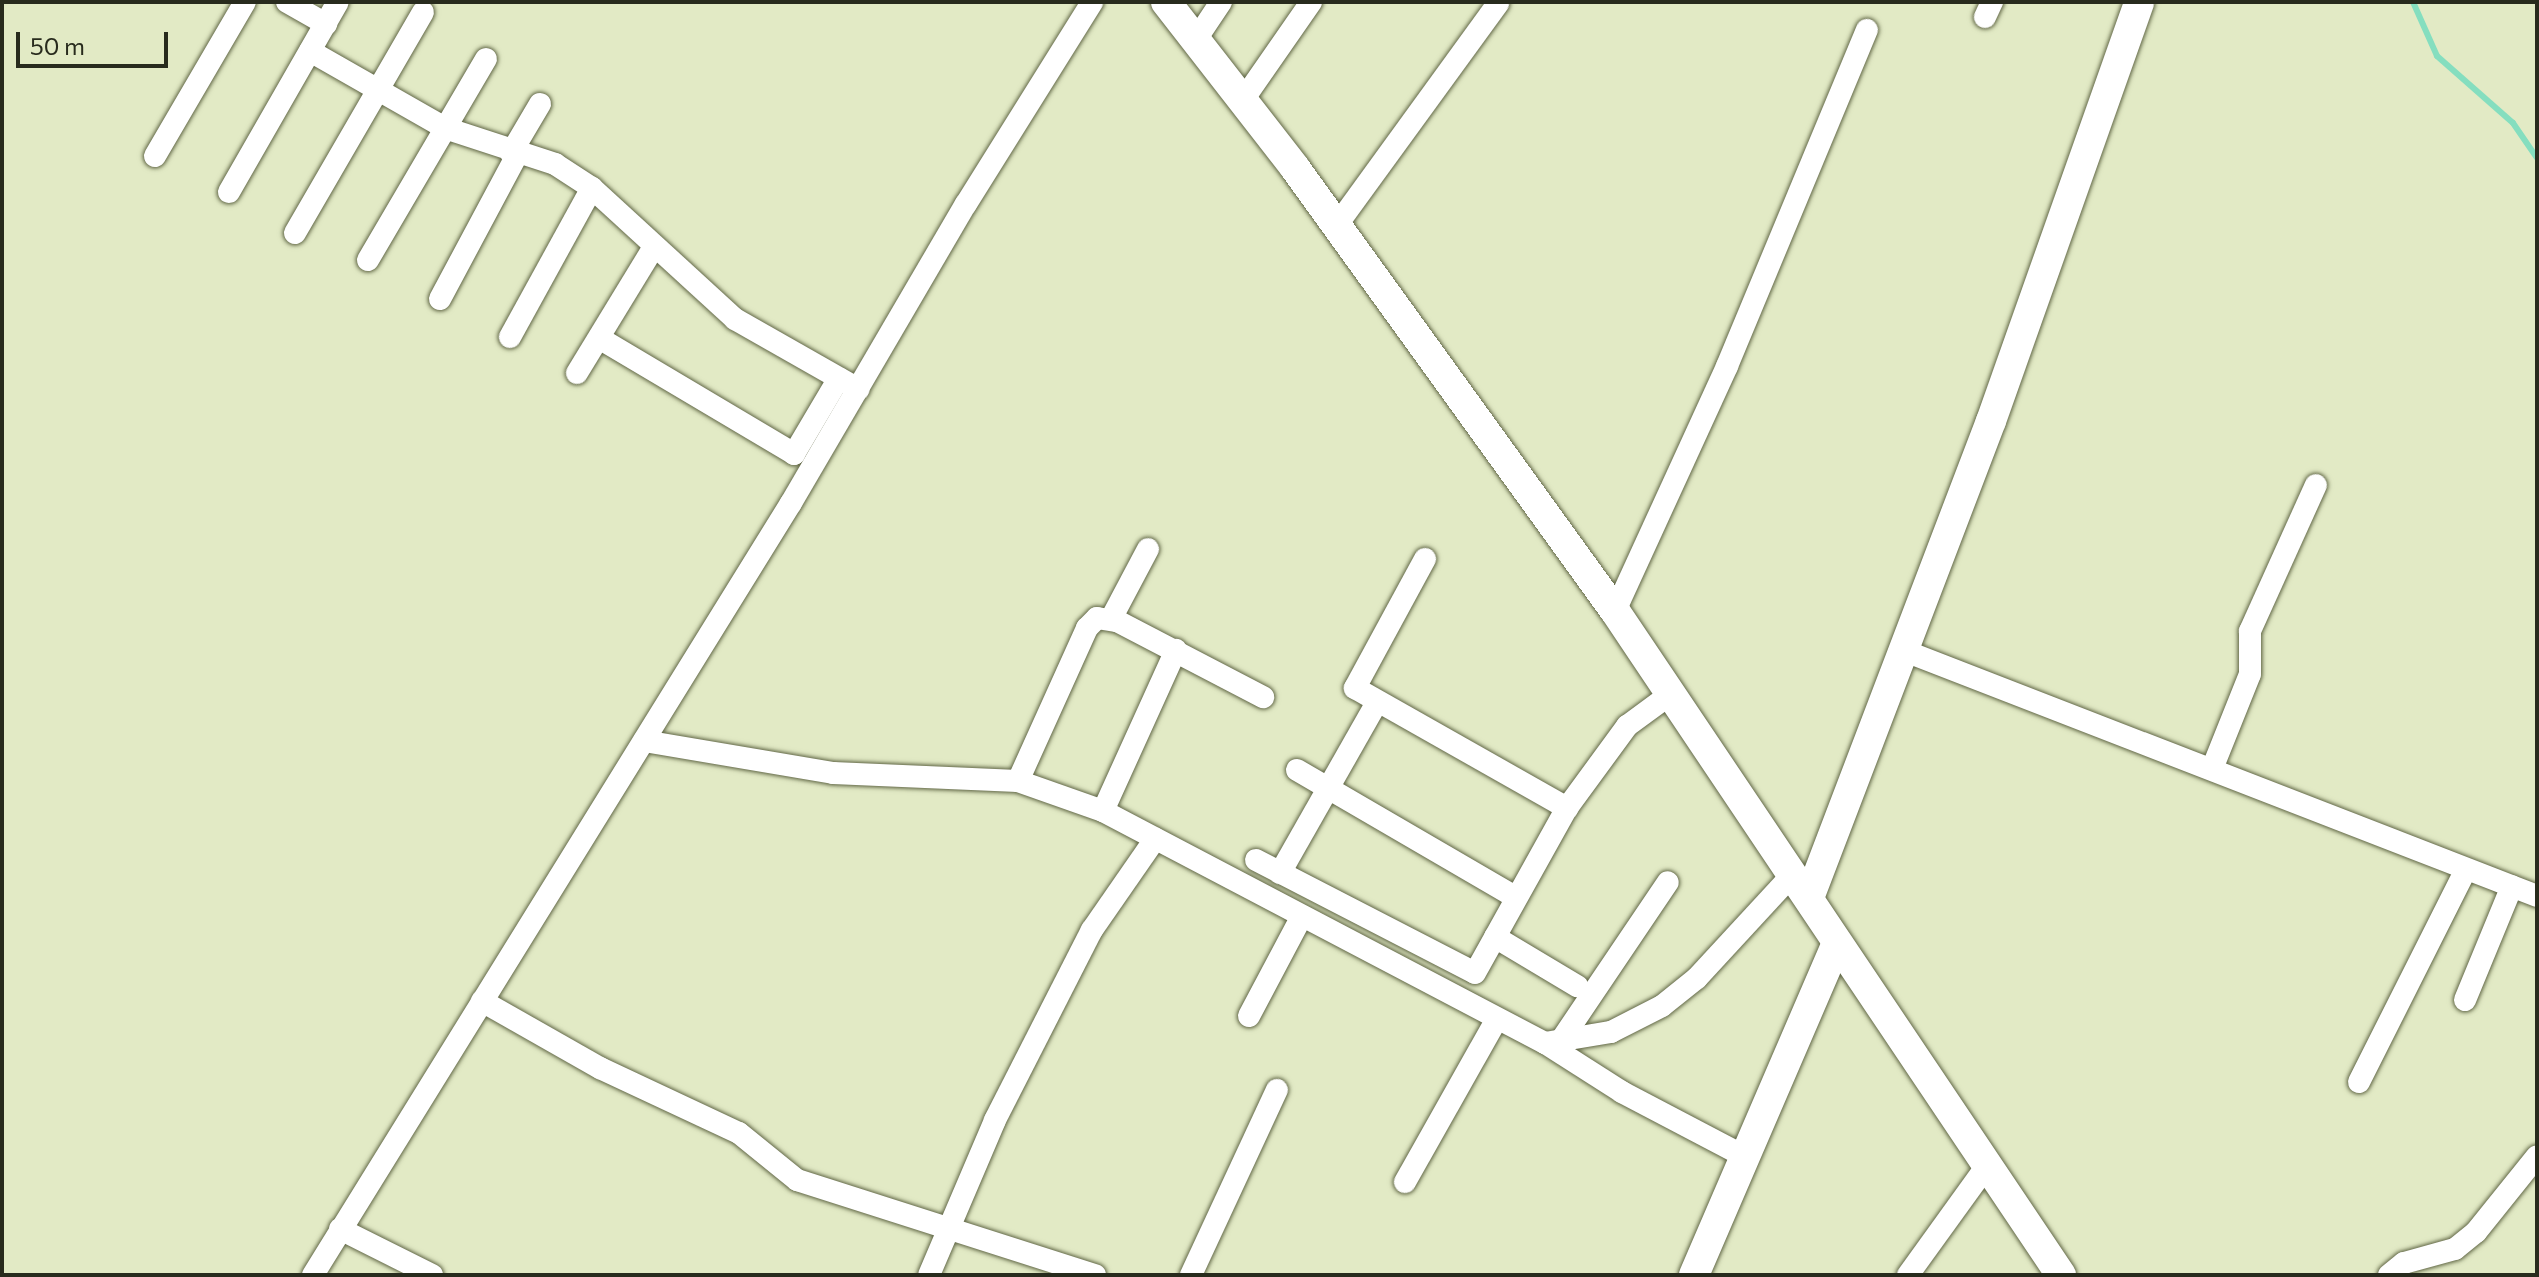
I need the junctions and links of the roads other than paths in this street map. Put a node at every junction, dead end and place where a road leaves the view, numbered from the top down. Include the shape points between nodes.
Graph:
1 (245, 2) edge
2 (287, 2) edge
3 (338, 2) edge
4 (1092, 2) edge
5 (1166, 2) edge
6 (1221, 2) edge
7 (1311, 2) edge
8 (2139, 2) edge
9 (1498, 3) edge
10 (423, 12) dead end
11 (326, 24) junction
12 (1867, 30) dead end
13 (1195, 41) junction
14 (310, 51) junction
15 (486, 59) dead end
16 (376, 93) junction
17 (1243, 100) junction
18 (540, 104) dead end
19 (445, 128) junction
20 (514, 153) junction
21 (155, 156) dead end
22 (592, 188) junction
23 (229, 192) dead end
24 (1337, 225) junction
25 (295, 233) dead end
26 (654, 247) junction
27 (368, 260) dead end
28 (440, 299) dead end
29 (510, 337) dead end
30 (599, 338) junction
31 (577, 373) dead end
32 (848, 384) junction
33 (2316, 485) dead end
34 (1148, 549) dead end
35 (1425, 559) dead end
36 (1615, 611) junction
37 (1111, 619) junction
38 (1176, 650) junction
39 (1905, 651) junction
40 (1672, 693) junction
41 (1263, 697) dead end
42 (1377, 702) junction
43 (644, 741) junction
44 (2212, 769) junction
45 (1297, 770) dead end
46 (1018, 781) junction
47 (1327, 785) junction
48 (1567, 808) junction
49 (1103, 811) junction
50 (1155, 839) junction
51 (1256, 860) dead end
52 (2466, 869) junction
53 (1280, 873) junction
54 (1668, 882) dead end
55 (1801, 886) junction
56 (2512, 886) junction
57 (2537, 896) edge
58 (1515, 897) junction
59 (1302, 916) junction
60 (1495, 937) junction
61 (1837, 943) junction
62 (1577, 986) dead end
63 (2465, 1000) dead end
64 (482, 1001) junction
65 (1249, 1016) dead end
66 (1497, 1019) junction
67 (1553, 1041) junction
68 (2359, 1082) dead end
69 (1277, 1090) dead end
70 (2537, 1156) edge
71 (1746, 1157) junction
72 (1988, 1164) junction
73 (1405, 1182) dead end
74 (340, 1229) junction
75 (947, 1232) junction
76 (313, 1275) edge
77 (432, 1275) edge
78 (929, 1275) edge
79 (1095, 1275) edge
80 (1191, 1275) edge
81 (1694, 1275) edge
82 (1908, 1275) edge
83 (2061, 1275) edge
84 (2389, 1275) edge

1 - 21 street
2 - 11 street
3 - 11 street
4 - 32 street
5 - 13 main road
6 - 13 street
7 - 17 street
8 - 39 main road
9 - 24 street
10 - 16 street
11 - 14 street
12 - 36 street via 1727,366
13 - 17 main road
14 - 16 street
14 - 23 street
15 - 19 street
16 - 19 street
16 - 25 street
17 - 24 main road
18 - 20 street
19 - 20 street
19 - 27 street
20 - 22 street via 555,164
20 - 28 street
22 - 26 street
22 - 29 street
24 - 36 main road
26 - 30 street
26 - 32 street via 735,319
30 - 31 street
30 - 32 street via 794,454
32 - 43 street
33 - 44 street via 2250,631 2250,674
34 - 37 street
35 - 42 street via 1355,688
36 - 40 main road
37 - 38 street
37 - 46 street via 1097,618 1087,628
38 - 41 street
38 - 49 street
39 - 44 street
39 - 55 main road
40 - 48 street via 1627,726
40 - 55 main road
42 - 47 street
42 - 48 street
43 - 46 street via 833,773
43 - 64 street
44 - 52 street
45 - 47 street
46 - 49 street
47 - 53 street
47 - 58 street
48 - 58 street
49 - 50 street
50 - 59 street
50 - 75 street via 1092,930 995,1120
51 - 53 street
52 - 56 street
52 - 68 street
53 - 60 street via 1475,973
54 - 67 street
55 - 61 main road
55 - 67 street via 1662,1006 1611,1032
56 - 57 street
56 - 63 street
58 - 60 street
59 - 65 street
59 - 66 street
60 - 62 street
61 - 71 main road
61 - 72 main road
64 - 74 street
64 - 75 street via 600,1068 739,1133 797,1180
66 - 67 street
66 - 73 street
67 - 71 street via 1622,1092
69 - 80 street
70 - 84 street via 2476,1232 2455,1249 2404,1263
71 - 81 main road
72 - 82 street
72 - 83 main road
74 - 76 street
74 - 77 street
75 - 78 street
75 - 79 street

